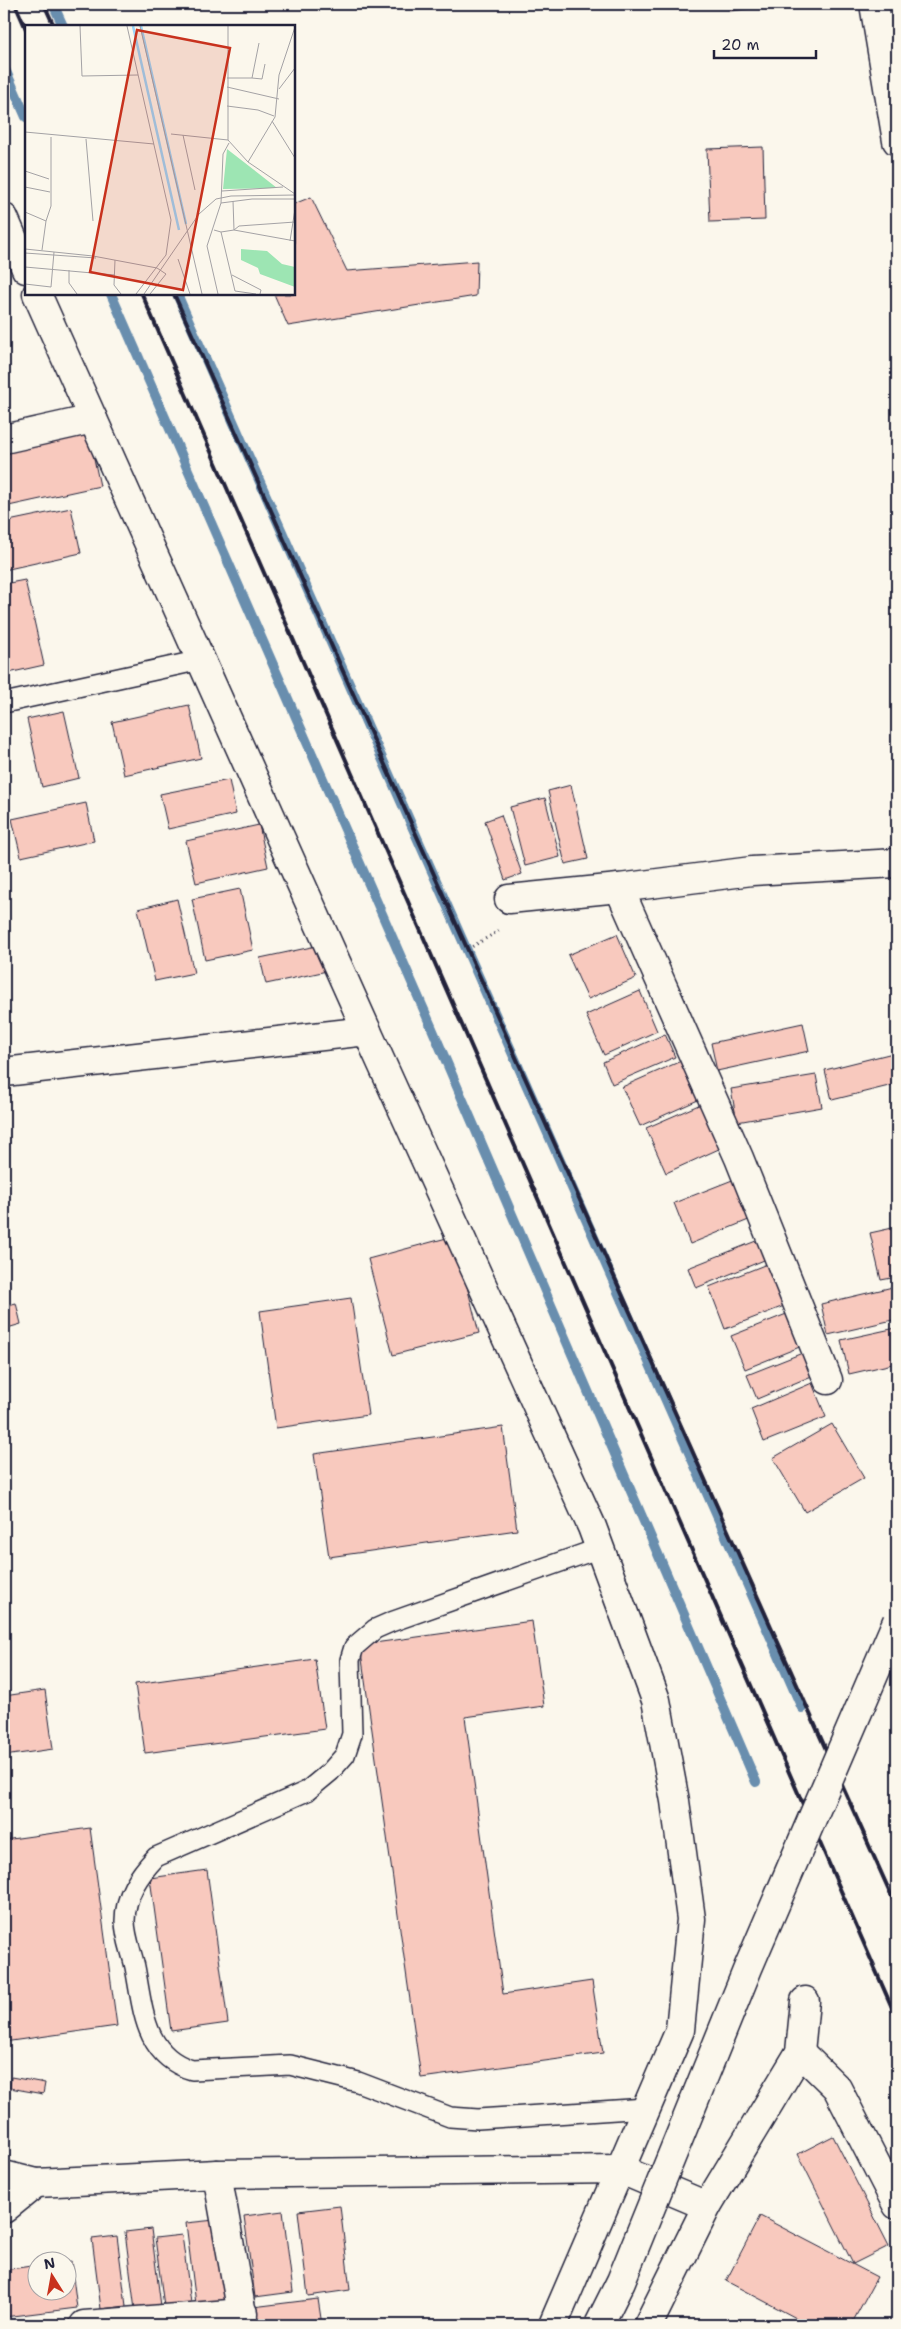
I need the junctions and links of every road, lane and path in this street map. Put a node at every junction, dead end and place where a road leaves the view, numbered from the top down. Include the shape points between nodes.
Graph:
1 (874, 4) edge
2 (897, 141) edge
3 (4, 218) edge
4 (25, 267) edge
5 (37, 295) edge
6 (93, 419) junction
7 (4, 439) edge
8 (201, 660) junction
9 (4, 703) edge
10 (897, 863) edge
11 (619, 888) junction
12 (509, 899) dead end
13 (367, 1031) junction
14 (4, 1072) edge
15 (828, 1380) dead end
16 (600, 1548) junction
17 (897, 1621) edge
18 (805, 2001) dead end
19 (800, 2052) junction
20 (646, 2108) junction
21 (619, 2169) junction
22 (217, 2174) junction
23 (4, 2175) edge
24 (36, 2183) junction
25 (897, 2205) edge
26 (707, 2206) junction
27 (4, 2209) edge
28 (244, 2319) edge
29 (84, 2325) edge
30 (553, 2325) edge
31 (599, 2325) edge
32 (648, 2325) edge

1 - 2 street
3 - 4 street
5 - 6 street
6 - 7 street
6 - 8 street
8 - 9 lane
8 - 13 street
10 - 11 street via 752,871
11 - 12 street
11 - 15 street via 740,1158
13 - 14 street
13 - 16 street
16 - 20 street via 656,1700 675,1801 691,1919 680,2030
16 - 20 lane via 390,1622 364,1637 354,1647 350,1660 352,1734 345,1755 307,1791 156,1857 138,1876 125,1921 148,2029 165,2057 178,2066 192,2070 290,2065 358,2082 450,2117 478,2119
17 - 31 street, bridge via 748,1968 621,2281
18 - 19 street
19 - 25 street via 837,2088
19 - 26 street
20 - 21 street
21 - 22 street
21 - 26 street
21 - 30 street
22 - 24 street
22 - 28 street
23 - 24 street
24 - 27 street
26 - 32 street
28 - 29 street

